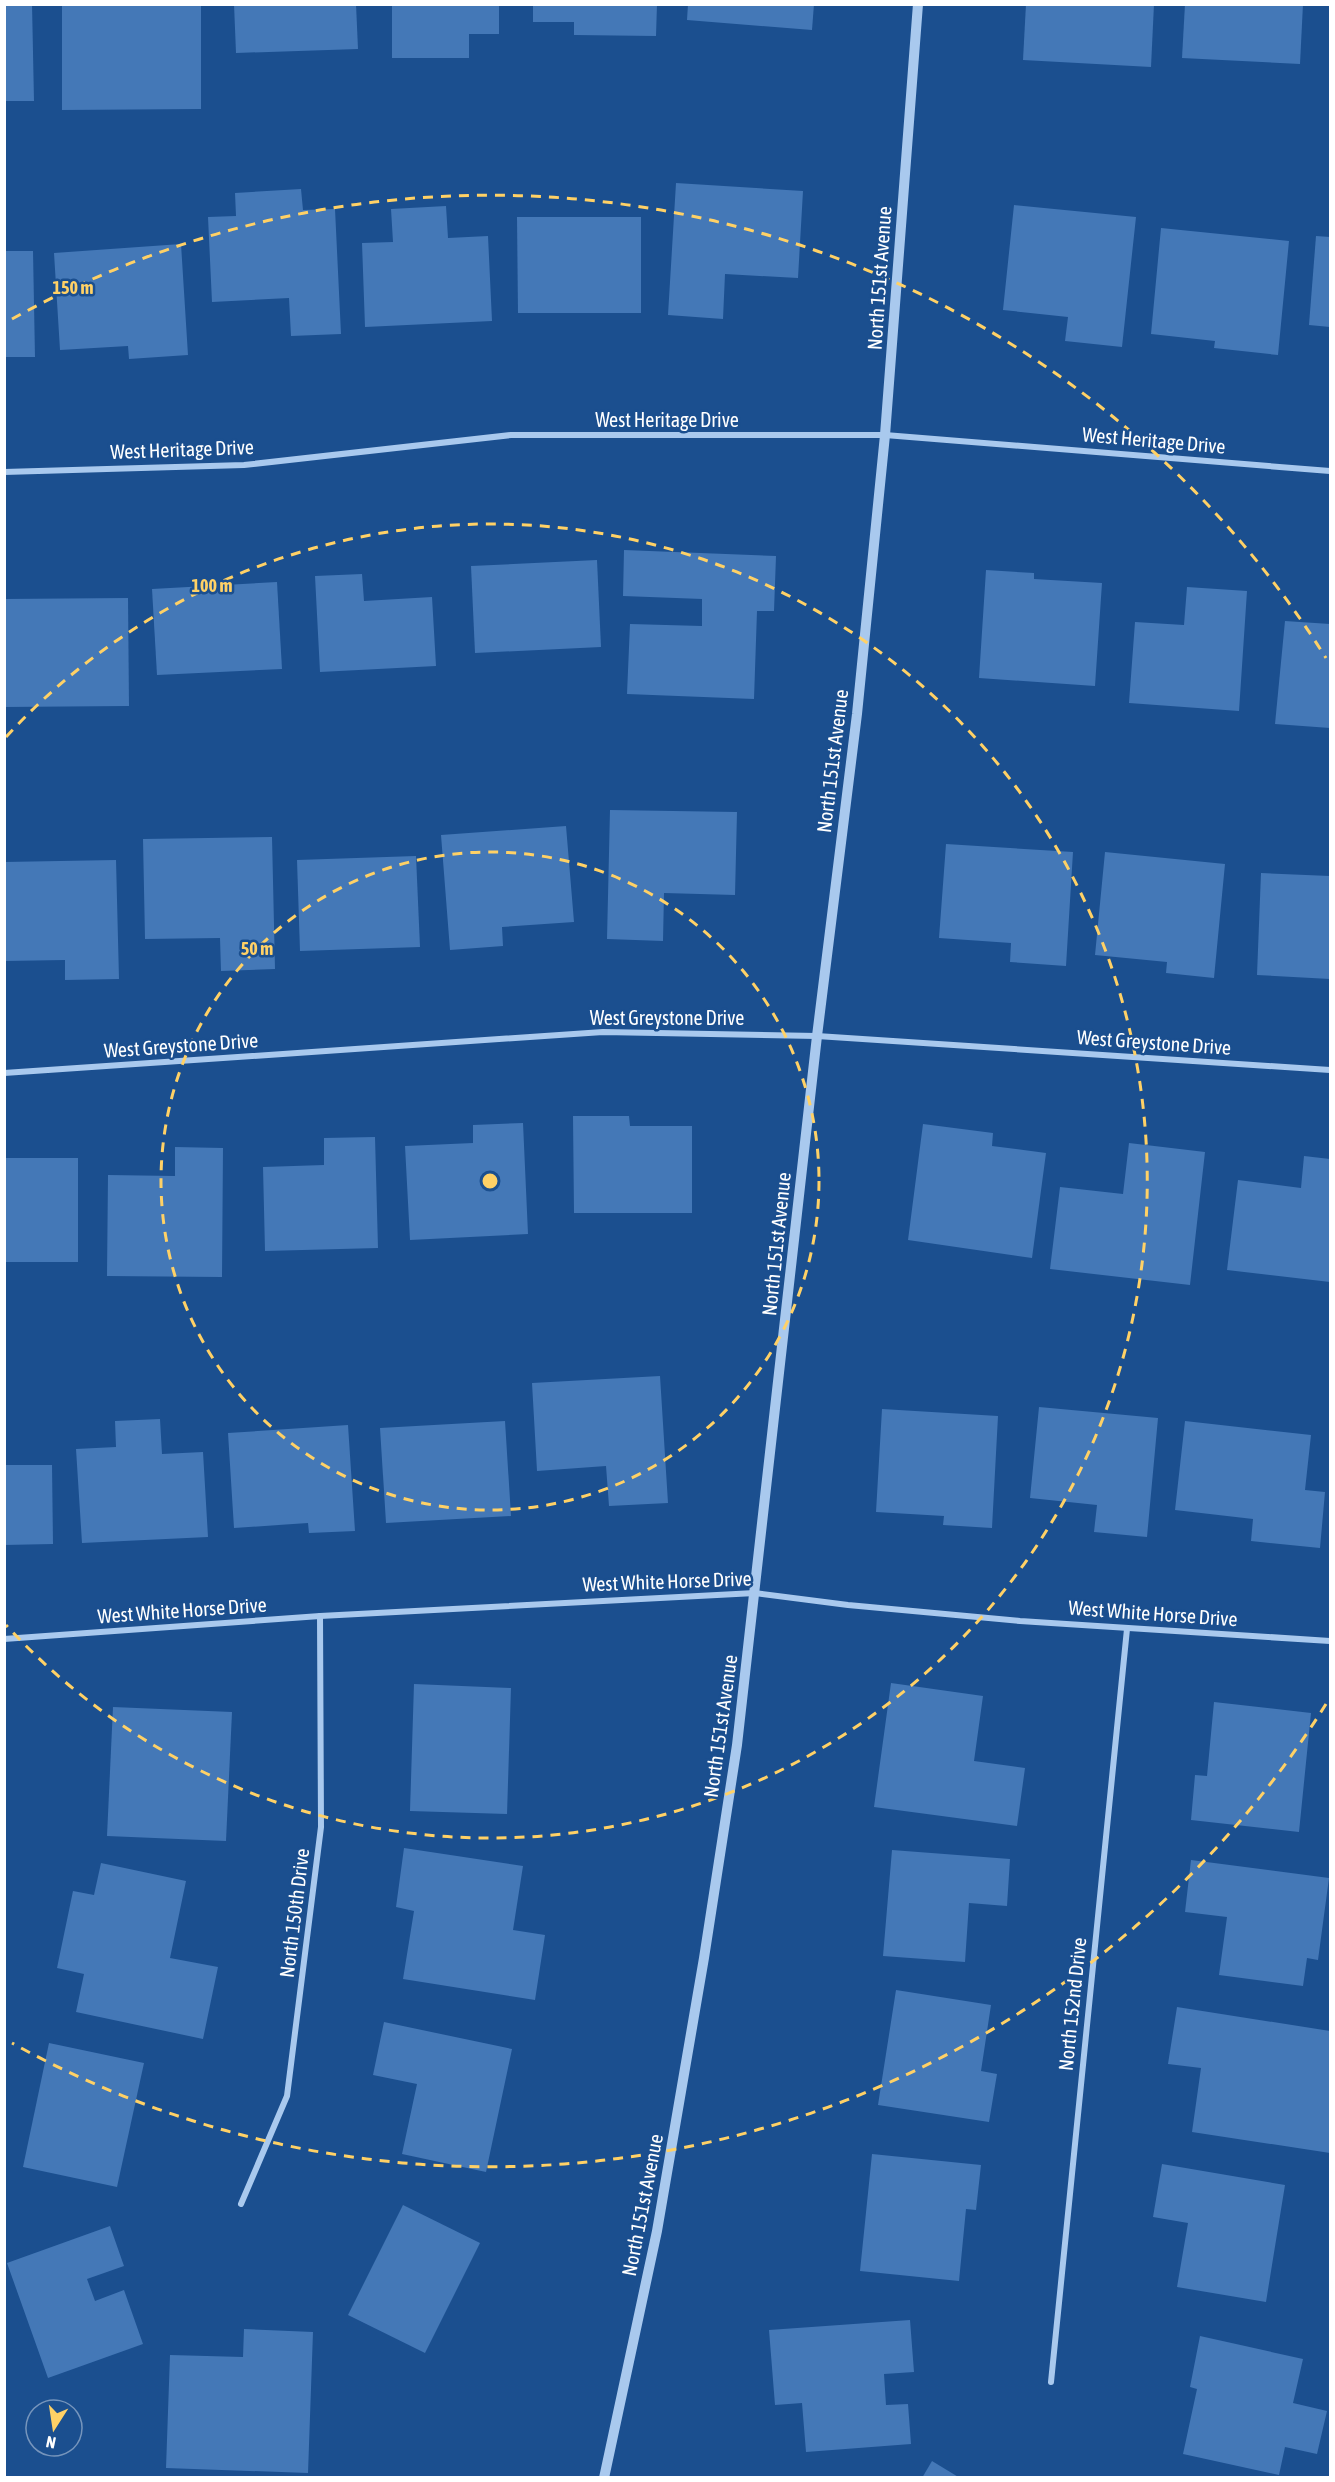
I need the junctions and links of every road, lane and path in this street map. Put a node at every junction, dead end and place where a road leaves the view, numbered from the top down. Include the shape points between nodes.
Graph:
1 (918, 4) edge
2 (885, 435) junction
3 (1330, 471) edge
4 (4, 472) edge
5 (817, 1036) junction
6 (1330, 1070) edge
7 (4, 1072) edge
8 (755, 1593) junction
9 (320, 1616) junction
10 (1127, 1629) junction
11 (4, 1639) edge
12 (1330, 1641) edge
13 (242, 2204) dead end
14 (1051, 2382) dead end
15 (604, 2478) edge

1 - 2 street, North 151st Avenue
2 - 3 street, West Heritage Drive
2 - 4 street, West Heritage Drive via 511,435 244,465
2 - 5 street, North 151st Avenue via 857,714
5 - 6 street, West Greystone Drive
5 - 7 street, West Greystone Drive via 603,1032
5 - 8 street, North 151st Avenue
8 - 9 street, West White Horse Drive
8 - 10 street, West White Horse Drive
8 - 15 street, North 151st Avenue via 737,1745 702,1970 657,2230
9 - 11 street, West White Horse Drive
9 - 13 street, North 150th Drive via 321,1827 287,2096
10 - 12 street, West White Horse Drive
10 - 14 street, North 152nd Drive

